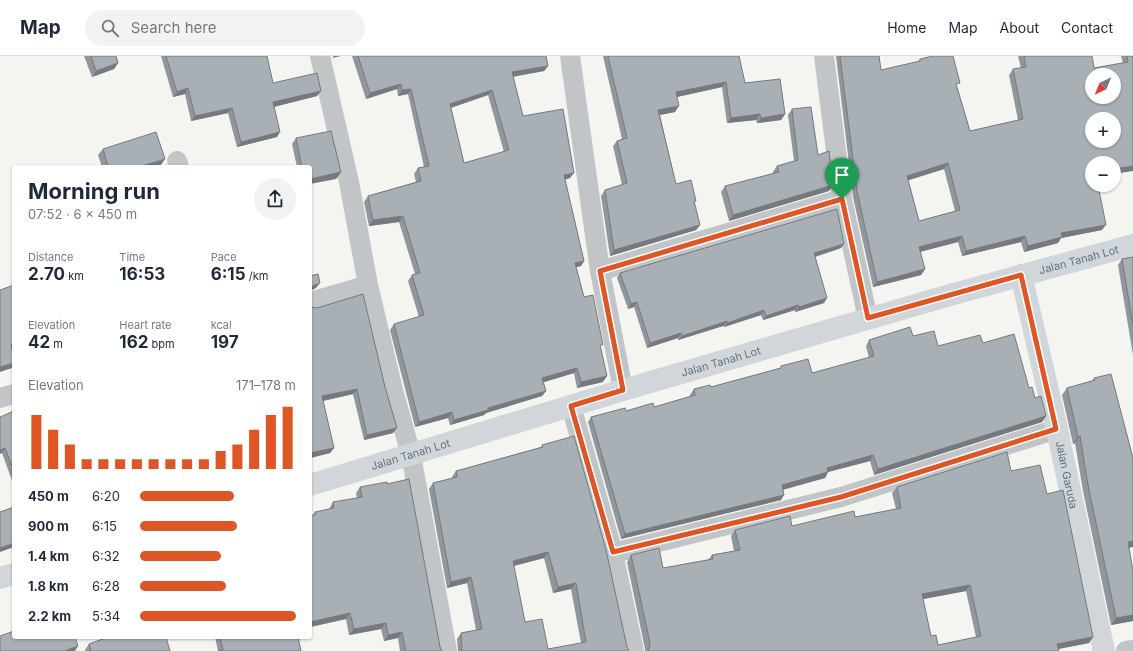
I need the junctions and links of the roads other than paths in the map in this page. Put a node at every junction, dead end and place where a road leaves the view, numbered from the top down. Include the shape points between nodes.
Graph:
1 (320, 56) edge
2 (570, 56) edge
3 (824, 56) edge
4 (842, 199) junction
5 (1133, 245) edge
6 (600, 271) junction
7 (1021, 275) junction
8 (368, 285) junction
9 (312, 301) edge
10 (868, 318) junction
11 (623, 390) junction
12 (12, 395) edge
13 (0, 398) edge
14 (571, 406) junction
15 (1056, 429) junction
16 (411, 455) junction
17 (312, 484) edge
18 (613, 552) junction
19 (12, 575) edge
20 (0, 578) edge
21 (1133, 650) edge
22 (447, 651) edge
23 (634, 651) edge
24 (1104, 651) edge
25 (1126, 651) edge

1 - 8 street via 349,182
2 - 6 street
3 - 4 street
4 - 6 street
4 - 10 street
5 - 7 main road, Jalan Tanah Lot
6 - 11 street
7 - 10 main road, Jalan Tanah Lot
7 - 15 main road, Jalan Garuda
8 - 9 street
8 - 16 street
10 - 11 main road, Jalan Tanah Lot
11 - 14 main road, Jalan Tanah Lot
12 - 13 street
14 - 16 main road, Jalan Tanah Lot
14 - 18 street
15 - 18 street via 841,497
15 - 24 main road, Jalan Garuda
16 - 17 main road, Jalan Tanah Lot
16 - 22 street
18 - 23 street
19 - 20 main road
21 - 25 street

